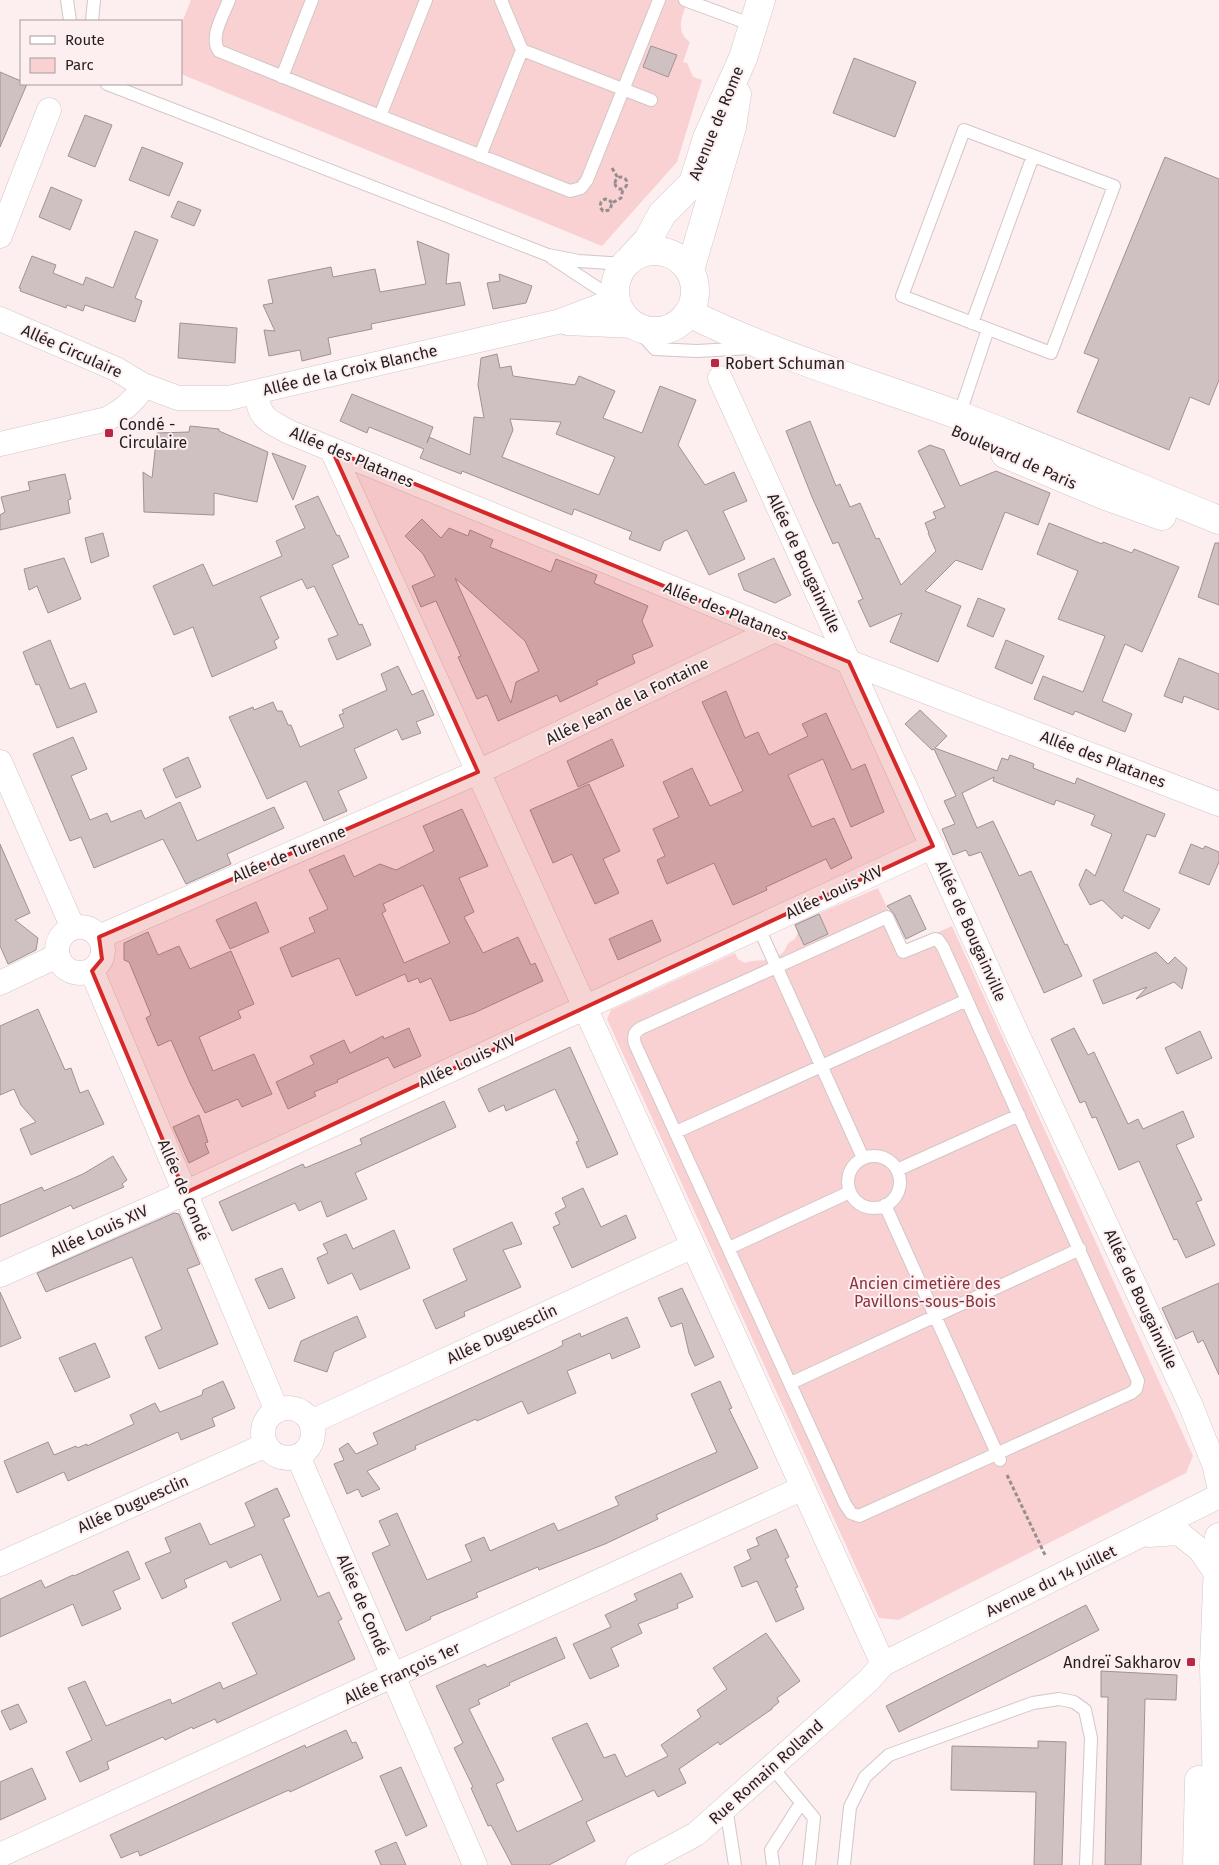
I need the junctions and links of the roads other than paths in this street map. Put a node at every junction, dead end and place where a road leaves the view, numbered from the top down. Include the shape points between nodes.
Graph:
1 (67, 0) edge
2 (94, 0) edge
3 (229, 0) edge
4 (312, 0) edge
5 (426, 0) edge
6 (501, 0) edge
7 (659, 0) edge
8 (685, 0) edge
9 (757, 13) edge
10 (70, 20) edge
11 (92, 20) edge
12 (522, 50) junction
13 (743, 58) junction
14 (282, 77) junction
15 (110, 85) edge
16 (624, 90) junction
17 (650, 100) dead end
18 (49, 110) dead end
19 (380, 116) junction
20 (480, 156) junction
21 (1033, 156) junction
22 (0, 236) edge
23 (548, 255) junction
24 (628, 261) junction
25 (690, 270) junction
26 (616, 300) junction
27 (689, 313) junction
28 (0, 318) edge
29 (557, 322) junction
30 (972, 323) junction
31 (634, 326) junction
32 (988, 329) junction
33 (766, 347) junction
34 (813, 365) junction
35 (720, 378) dead end
36 (143, 385) junction
37 (256, 392) junction
38 (900, 403) junction
39 (959, 416) junction
40 (0, 444) edge
41 (332, 450) junction
42 (1219, 520) edge
43 (1219, 538) edge
44 (775, 630) junction
45 (849, 662) junction
46 (0, 762) edge
47 (478, 772) junction
48 (1219, 804) edge
49 (933, 846) junction
50 (758, 926) junction
51 (73, 928) junction
52 (99, 937) junction
53 (58, 956) junction
54 (776, 966) junction
55 (92, 970) junction
56 (0, 983) edge
57 (967, 1000) junction
58 (584, 1006) junction
59 (821, 1066) junction
60 (1019, 1115) junction
61 (676, 1132) junction
62 (864, 1158) junction
63 (897, 1170) junction
64 (850, 1192) junction
65 (186, 1193) junction
66 (885, 1205) junction
67 (693, 1246) junction
68 (729, 1248) junction
69 (1080, 1249) junction
70 (0, 1275) edge
71 (935, 1316) junction
72 (790, 1383) junction
73 (277, 1410) junction
74 (311, 1422) junction
75 (266, 1445) junction
76 (298, 1456) junction
77 (999, 1458) junction
78 (1219, 1485) edge
79 (803, 1488) junction
80 (1219, 1496) edge
81 (1144, 1535) junction
82 (1219, 1538) edge
83 (0, 1564) edge
84 (1218, 1576) junction
85 (883, 1664) junction
86 (394, 1677) junction
87 (771, 1766) junction
88 (801, 1803) junction
89 (726, 1807) junction
90 (1209, 1852) edge
91 (0, 1855) edge
92 (475, 1865) edge
93 (638, 1865) edge
94 (735, 1865) edge
95 (773, 1865) edge
96 (809, 1865) edge
97 (844, 1865) edge
98 (1086, 1865) edge

1 - 10 lane
2 - 11 lane
3 - 14 lane via 214,39 217,49
4 - 14 lane
5 - 19 lane
6 - 12 lane
7 - 16 lane
8 - 9 lane
9 - 13 street, Avenue de Rome
12 - 16 lane
12 - 20 lane
13 - 24 street, Avenue de Rome via 707,138 693,183 662,214 648,240
13 - 25 street, Avenue de Rome via 732,127
14 - 19 lane
15 - 23 lane
16 - 17 lane
16 - 20 lane via 587,180 576,190 564,190
18 - 22 street
19 - 20 lane
21 - 30 lane
21 - 30 lane via 964,130 902,296
21 - 32 lane via 1114,186 1052,353
23 - 24 lane via 579,261
23 - 26 lane
24 - 25 street via 644,252 657,250 676,256
24 - 26 street via 617,275
25 - 27 street via 695,292
26 - 29 street, Allée de la Croix Blanche
26 - 31 street via 619,310
27 - 31 street via 670,328 658,331
27 - 33 street, Boulevard de Paris
28 - 36 street, Allée Circulaire
29 - 31 street, Allée de la Croix Blanche
29 - 37 street, Allée de la Croix Blanche
30 - 32 lane
31 - 33 lane via 655,350
32 - 39 lane
33 - 34 street, Boulevard de Paris
34 - 38 street, Boulevard de Paris
34 - 39 street, Boulevard de Paris
35 - 45 street, Allée de Bougainville
36 - 37 street, Allée de la Croix Blanche via 178,398 229,398
36 - 40 street via 140,393 122,411 107,419
37 - 41 street, Allée des Platanes via 258,408 264,418
38 - 39 street via 953,423
38 - 43 street, Boulevard de Paris via 963,436 1106,496
39 - 42 street, Boulevard de Paris
41 - 44 street, Allée des Platanes
41 - 47 street
44 - 45 street, Allée des Platanes
44 - 47 street, Allée Jean de la Fontaine
45 - 48 street, Allée des Platanes
45 - 49 street, Allée de Bougainville
46 - 51 street
47 - 52 street, Allée de Turenne
47 - 58 street
49 - 50 street, Allée Louis XIV
49 - 78 street, Allée de Bougainville via 1191,1406
50 - 54 lane
50 - 58 street, Allée Louis XIV
51 - 52 street via 88,928
51 - 53 street via 66,931 58,942
52 - 55 street via 103,944 102,959
53 - 55 street via 71,972
53 - 56 street
54 - 57 lane via 887,917 903,952 932,939 940,942
54 - 59 lane
54 - 61 lane via 635,1033 635,1044
55 - 65 street, Allée de Condé
57 - 59 lane
57 - 60 lane
58 - 65 street, Allée Louis XIV
58 - 67 street
59 - 61 lane
59 - 62 lane
60 - 63 lane
60 - 69 lane
61 - 68 lane
62 - 63 lane via 879,1156
62 - 64 lane via 856,1162 848,1176
63 - 66 lane via 899,1186 892,1200
64 - 66 lane via 854,1199 869,1207
64 - 68 lane
65 - 70 street, Allée Louis XIV
65 - 73 street, Allée de Condé
66 - 71 lane
67 - 74 street, Allée Duguesclin
67 - 79 street
68 - 72 lane
69 - 71 lane
69 - 77 lane via 1138,1377 1138,1385 1131,1393
71 - 72 lane
71 - 77 lane
72 - 77 lane via 846,1504 855,1516
73 - 74 street via 292,1408
73 - 75 street via 266,1422
74 - 76 street via 313,1438
75 - 76 street via 277,1455
75 - 83 street, Allée Duguesclin
76 - 86 street, Allée de Condé
79 - 85 street
79 - 86 street, Allée François 1er
80 - 81 street, Avenue du 14 Juillet
81 - 84 street via 1179,1533 1200,1550
81 - 85 street, Avenue du 14 Juillet
82 - 84 street
84 - 90 street via 1214,1664 1200,1776
85 - 87 street, Rue Romain Rolland
86 - 91 street, Allée François 1er
86 - 92 street, Allée de Condé
87 - 88 lane
87 - 89 street, Rue Romain Rolland
88 - 95 lane via 770,1850
88 - 96 lane via 814,1818
89 - 93 street, Rue Romain Rolland via 696,1834
89 - 94 lane
97 - 98 lane via 850,1807 865,1777 889,1755 1033,1703 1059,1700 1074,1702 1085,1710 1091,1738

